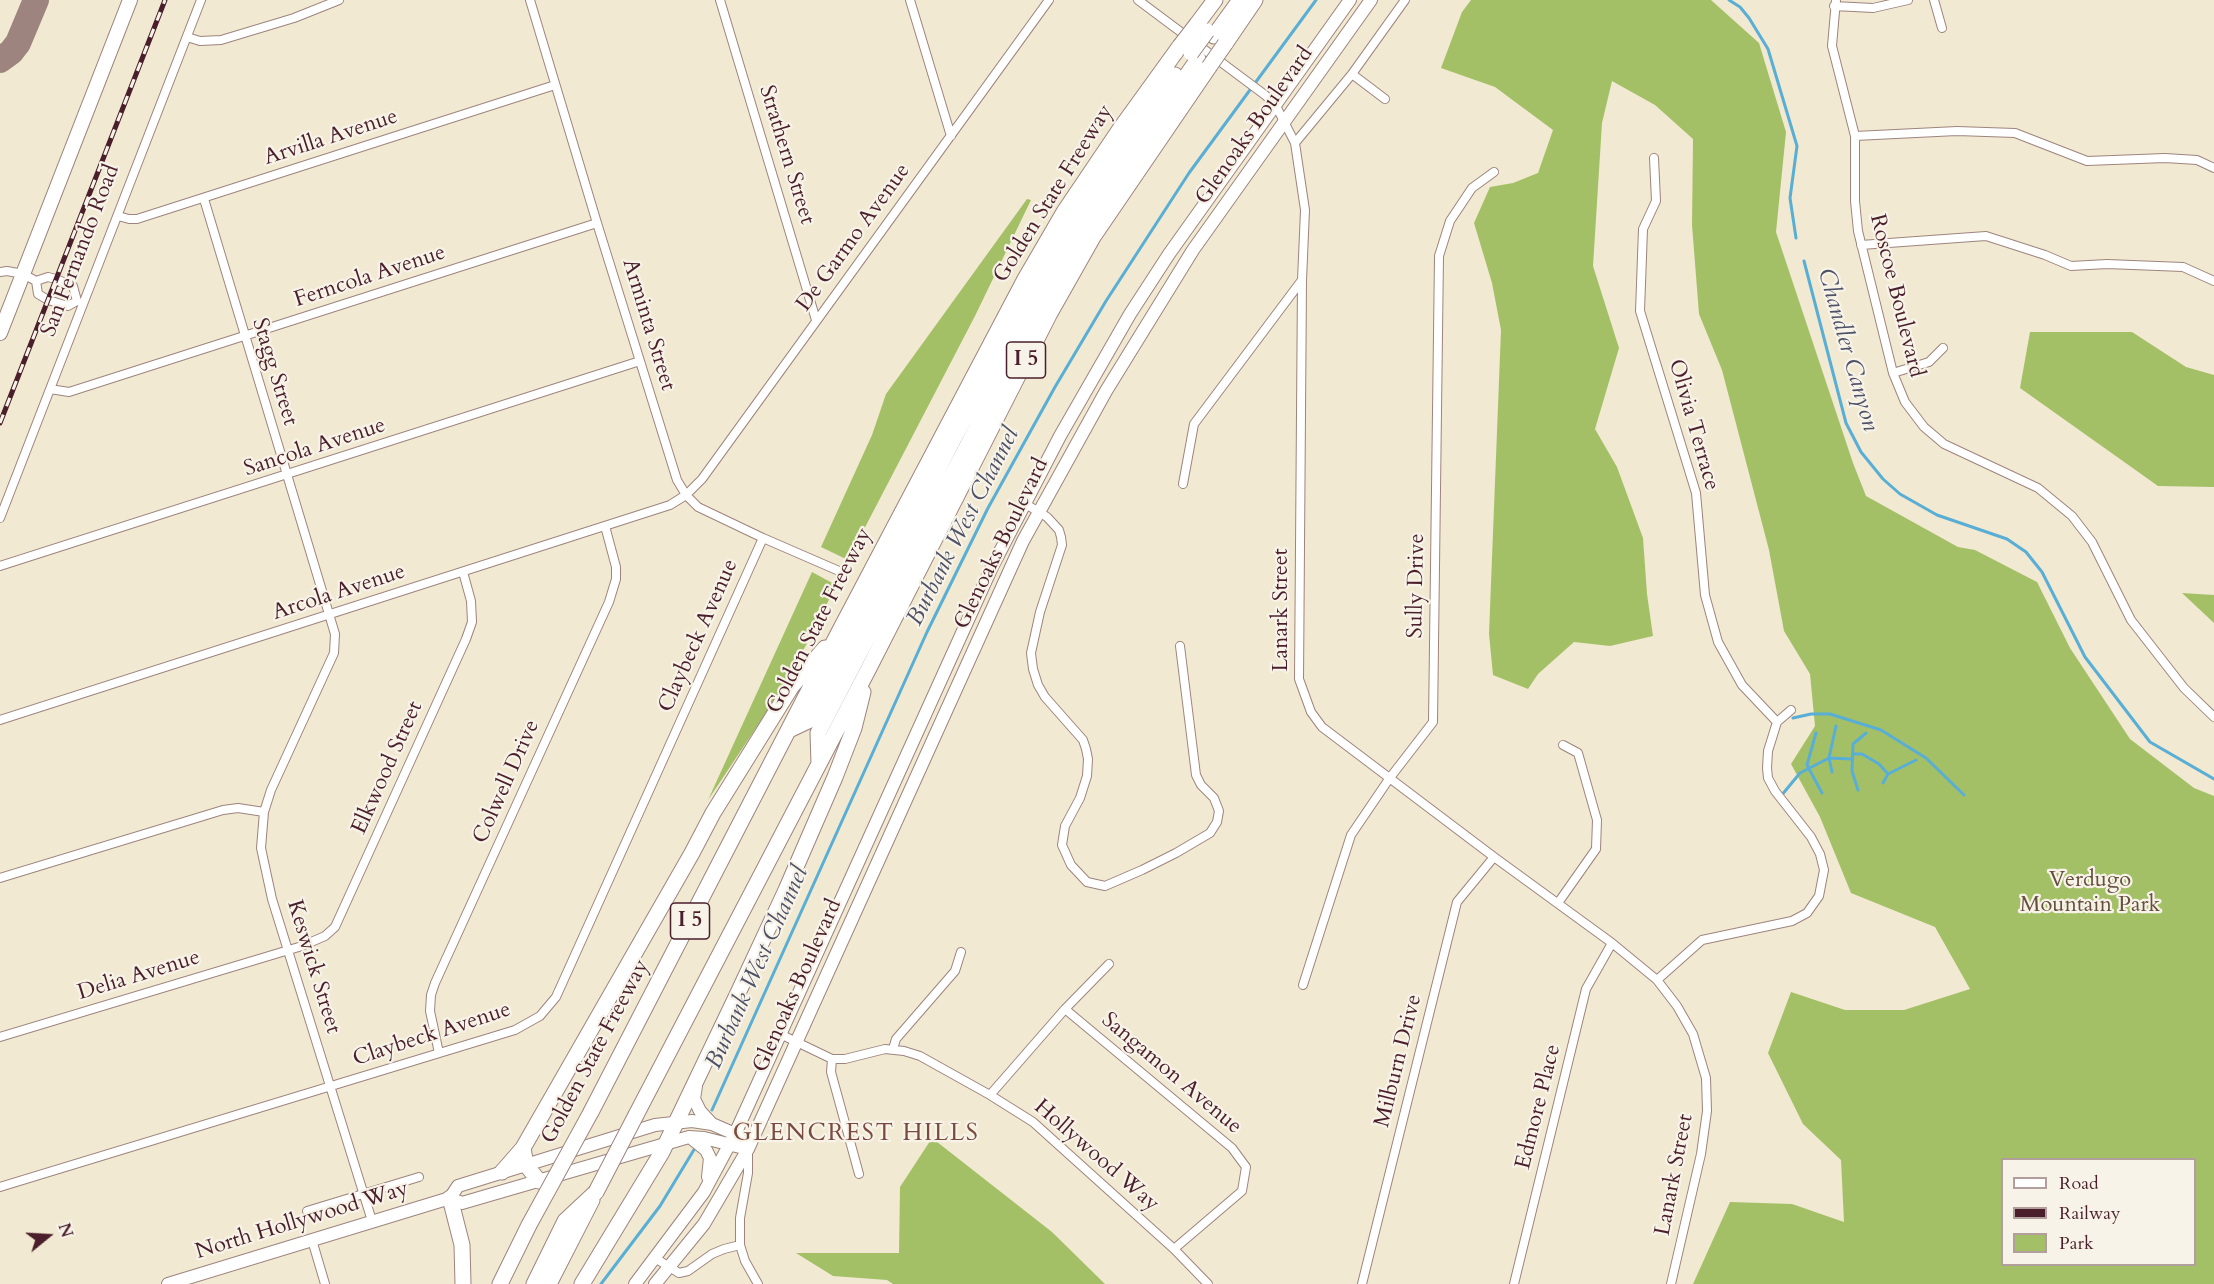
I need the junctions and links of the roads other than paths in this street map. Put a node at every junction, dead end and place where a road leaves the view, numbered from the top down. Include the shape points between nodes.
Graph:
1 (130, 0) edge
2 (201, 0) edge
3 (339, 0) edge
4 (530, 0) edge
5 (720, 0) edge
6 (910, 0) edge
7 (1049, 0) edge
8 (1138, 0) edge
9 (1215, 0) edge
10 (1229, 0) edge
11 (1240, 0) edge
12 (1255, 0) edge
13 (1350, 0) edge
14 (1371, 0) edge
15 (1405, 0) edge
16 (1908, 0) edge
17 (1934, 0) edge
18 (1835, 3) edge
19 (1942, 28) dead end
20 (1211, 34) junction
21 (187, 37) junction
22 (1195, 56) junction
23 (1352, 74) junction
24 (555, 85) junction
25 (1385, 99) dead end
26 (1275, 104) junction
27 (1284, 121) junction
28 (951, 136) junction
29 (1855, 136) junction
30 (1295, 143) junction
31 (1654, 158) dead end
32 (2214, 168) edge
33 (1494, 172) dead end
34 (204, 199) junction
35 (118, 216) junction
36 (597, 223) junction
37 (1861, 245) junction
38 (0, 272) edge
39 (23, 273) junction
40 (1302, 280) junction
41 (36, 281) junction
42 (2214, 282) edge
43 (81, 302) junction
44 (816, 320) junction
45 (0, 333) edge
46 (244, 337) junction
47 (1943, 348) dead end
48 (640, 361) junction
49 (1893, 373) junction
50 (50, 389) junction
51 (287, 476) junction
52 (1183, 484) dead end
53 (686, 495) junction
54 (1024, 503) junction
55 (1039, 511) junction
56 (0, 518) edge
57 (605, 526) junction
58 (763, 538) junction
59 (0, 566) edge
60 (839, 571) dead end
61 (463, 572) junction
62 (330, 615) junction
63 (839, 632) junction
64 (1180, 646) dead end
65 (869, 668) junction
66 (1791, 710) dead end
67 (2214, 717) edge
68 (0, 720) edge
69 (1777, 722) junction
70 (789, 730) junction
71 (1563, 745) dead end
72 (819, 764) junction
73 (1389, 779) junction
74 (271, 790) joint
75 (264, 812) junction
76 (864, 849) junction
77 (880, 856) junction
78 (1494, 857) junction
79 (0, 878) edge
80 (1558, 903) junction
81 (1612, 943) junction
82 (289, 949) junction
83 (961, 952) dead end
84 (1109, 964) dead end
85 (1657, 980) junction
86 (1303, 986) dead end
87 (1065, 1009) junction
88 (780, 1034) junction
89 (0, 1037) edge
90 (795, 1042) junction
91 (893, 1048) junction
92 (439, 1053) junction
93 (832, 1059) junction
94 (698, 1075) junction
95 (331, 1086) junction
96 (990, 1095) junction
97 (675, 1123) junction
98 (712, 1124) junction
99 (735, 1134) junction
100 (689, 1137) junction
101 (666, 1144) junction
102 (729, 1146) junction
103 (523, 1148) junction
104 (748, 1149) junction
105 (526, 1165) junction
106 (502, 1172) junction
107 (859, 1174) dead end
108 (419, 1177) dead end
109 (539, 1181) junction
110 (0, 1187) edge
111 (704, 1192) junction
112 (363, 1194) junction
113 (450, 1198) junction
114 (308, 1211) dead end
115 (372, 1221) junction
116 (567, 1234) junction
117 (312, 1240) junction
118 (740, 1245) junction
119 (1174, 1249) junction
120 (656, 1258) junction
121 (669, 1267) junction
122 (174, 1283) edge
123 (325, 1284) edge
124 (463, 1284) edge
125 (500, 1284) edge
126 (534, 1284) edge
127 (549, 1284) edge
128 (582, 1284) edge
129 (635, 1284) edge
130 (655, 1284) edge
131 (758, 1284) edge
132 (1208, 1284) edge
133 (1362, 1284) edge
134 (1515, 1284) edge
135 (1671, 1284) edge

1 - 39 main road, San Fernando Road
2 - 21 street, San Fernando Road
3 - 21 street via 222,40
4 - 24 street, Arminta Street
5 - 44 street, Strathern Street
6 - 28 street
7 - 28 street, De Garmo Avenue
8 - 26 street, Lanark Street
9 - 20 highway, Golden State Freeway / I 5
10 - 20 highway
11 - 20 highway
12 - 20 highway, Golden State Freeway / I 5
13 - 26 main road, Glenoaks Boulevard
14 - 27 main road, Glenoaks Boulevard
15 - 23 street
16 - 18 street via 1873,8
17 - 19 street
18 - 29 street, Roscoe Boulevard via 1833,46
20 - 22 highway, Golden State Freeway / I 5, bridge
20 - 22 highway, Golden State Freeway / I 5, bridge
21 - 35 street, San Fernando Road
22 - 63 highway, Golden State Freeway / I 5 via 1120,129 1064,213 1025,279
22 - 65 highway, Golden State Freeway / I 5 via 1050,313
22 - 70 highway via 1112,162 1047,263 810,720
22 - 72 highway via 1055,278 818,733
23 - 25 street
23 - 30 street
24 - 34 street, Arvilla Avenue
24 - 36 street, Arminta Street
26 - 27 street, Lanark Street
26 - 54 main road, Glenoaks Boulevard via 1130,314
27 - 30 street, Lanark Street
27 - 55 main road, Glenoaks Boulevard via 1193,250 1106,391
28 - 44 street, De Garmo Avenue
29 - 32 street via 1957,131 2015,133 2087,161 2187,159
29 - 37 street, Roscoe Boulevard via 1855,201
30 - 40 street, Lanark Street via 1305,210
31 - 69 street, Olivia Terrace via 1656,201 1643,228 1640,311 1696,493 1705,595 1718,642 1742,685
33 - 73 street, Sully Drive via 1472,188 1450,221 1439,256 1433,722
34 - 35 street, Arvilla Avenue via 137,219
34 - 46 street, Stagg Street
35 - 43 street, San Fernando Road
36 - 46 street, Ferncola Avenue
36 - 48 street, Arminta Street
37 - 42 street via 1986,236 2071,266 2183,267
37 - 49 street, Roscoe Boulevard
38 - 39 street
39 - 41 street
39 - 45 main road, San Fernando Road
40 - 52 street via 1194,424
40 - 73 street, Lanark Street via 1299,679 1311,712 1322,727
41 - 43 street via 48,277 73,286
41 - 43 street via 39,294 48,300 68,306
43 - 50 street, San Fernando Road
44 - 53 street, De Garmo Avenue via 702,479
46 - 50 street, Ferncola Avenue via 69,392
46 - 51 street, Stagg Street
47 - 49 street via 1929,362
48 - 51 street, Sancola Avenue
48 - 53 street, Arminta Street via 677,480
49 - 67 street, Roscoe Boulevard via 1905,402 1924,427 1944,444 2038,488 2072,516 2092,542 2131,620 2184,688
50 - 56 street, San Fernando Road
51 - 59 street, Sancola Avenue
51 - 62 street, Stagg Street
53 - 57 street, Arcola Avenue via 670,505
53 - 58 street, Arminta Street via 698,507
54 - 55 street
54 - 76 main road, Glenoaks Boulevard
55 - 64 street via 1059,530 1062,545 1033,638 1033,669 1045,697 1083,740 1088,759 1087,776 1065,826 1062,845 1071,865 1087,882 1106,886 1176,853 1210,833 1217,822 1219,811 1214,798 1196,775
55 - 77 main road, Glenoaks Boulevard
57 - 61 street, Arcola Avenue
57 - 92 street, Colwell Drive via 616,567 609,602 435,983 430,1011
58 - 60 street, Arminta Street
58 - 92 street, Claybeck Avenue via 556,997 540,1016 515,1030
61 - 62 street, Arcola Avenue
61 - 82 street, Elkwood Street via 472,622 466,639 342,913 325,936
62 - 68 street, Arcola Avenue
62 - 74 street, Stagg Street via 334,653
63 - 70 highway, Golden State Freeway / I 5
63 - 103 highway via 792,687 712,813
65 - 72 highway, Golden State Freeway / I 5
65 - 94 highway via 854,728 835,777
66 - 69 street
69 - 85 street via 1768,751 1768,778 1817,847 1824,870 1819,896 1807,913 1792,921 1702,940
70 - 125 highway, Golden State Freeway / I 5, bridge
71 - 80 street via 1578,753 1597,820 1596,849
72 - 116 highway, Golden State Freeway / I 5, bridge via 596,1192
73 - 78 street, Lanark Street
73 - 86 street, Sully Drive via 1351,835
74 - 75 street, Keswick Street
75 - 79 street via 223,810
75 - 82 street, Keswick Street via 261,848
76 - 77 main road
76 - 88 main road, Glenoaks Boulevard
77 - 90 main road, Glenoaks Boulevard
78 - 80 street, Lanark Street
78 - 133 street, Milburn Drive via 1457,902
80 - 81 street, Lanark Street
81 - 85 street, Lanark Street
81 - 134 street, Edmore Place via 1586,989
82 - 89 street, Delia Avenue
82 - 95 street, Keswick Street
83 - 91 street via 955,971 896,1039
84 - 87 street
85 - 135 street, Lanark Street via 1693,1034 1706,1078 1707,1111 1701,1154
87 - 96 street
87 - 119 street, Sangamon Avenue via 1232,1148 1246,1167 1242,1191
88 - 90 street
88 - 99 main road, Glenoaks Boulevard
90 - 93 street
90 - 104 main road, Glenoaks Boulevard
91 - 93 street, Hollywood Way
91 - 96 street, Hollywood Way via 920,1056
92 - 95 street, Claybeck Avenue
93 - 107 street via 831,1072
94 - 97 highway
94 - 98 main road via 694,1099
95 - 110 street, Claybeck Avenue
95 - 112 street, Keswick Street
96 - 119 street, Hollywood Way via 1033,1122
97 - 98 main road, North Hollywood Way
97 - 101 highway
97 - 105 main road, North Hollywood Way via 655,1125
98 - 99 main road, North Hollywood Way
99 - 102 main road, Glenoaks Boulevard
99 - 104 main road, North Hollywood Way
100 - 101 main road, North Hollywood Way
100 - 102 main road, North Hollywood Way
100 - 111 main road via 710,1158
101 - 109 main road, North Hollywood Way
101 - 128 highway
102 - 104 main road, North Hollywood Way
102 - 111 main road, Glenoaks Boulevard
103 - 105 highway
103 - 106 highway
104 - 118 street
104 - 121 main road, Glenoaks Boulevard via 704,1224
105 - 106 main road, North Hollywood Way
105 - 109 highway
106 - 113 main road, North Hollywood Way via 458,1186
108 - 112 street, North Hollywood Way
109 - 113 main road, North Hollywood Way via 462,1203
111 - 120 main road, Glenoaks Boulevard
112 - 114 street, North Hollywood Way
112 - 115 street, Keswick Street
113 - 115 main road, North Hollywood Way
113 - 124 highway via 462,1245
115 - 117 main road, North Hollywood Way
116 - 126 highway
116 - 127 highway, Golden State Freeway / I 5
117 - 122 main road, North Hollywood Way
117 - 123 street
118 - 121 street via 712,1254 688,1271 679,1273
118 - 131 street
119 - 132 street, Hollywood Way
120 - 121 street
120 - 129 main road, Glenoaks Boulevard
121 - 130 main road, Glenoaks Boulevard

